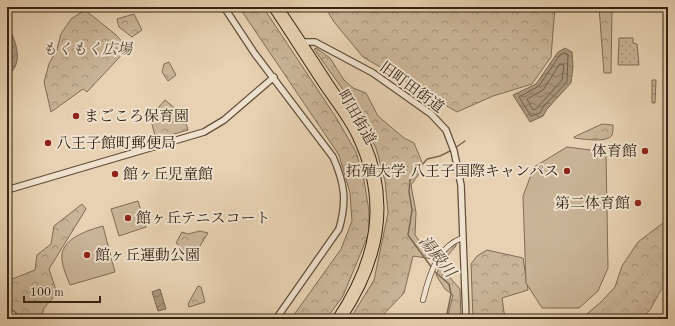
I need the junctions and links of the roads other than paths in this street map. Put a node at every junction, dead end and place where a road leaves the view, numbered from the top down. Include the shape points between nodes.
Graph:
1 (224, 7) edge
2 (272, 7) edge
3 (279, 7) edge
4 (299, 42) junction
5 (274, 77) junction
6 (7, 190) edge
7 (462, 238) junction
8 (423, 300) dead end
9 (7, 310) edge
10 (18, 319) edge
11 (276, 319) edge
12 (336, 319) edge
13 (342, 319) edge
14 (466, 319) edge

1 - 5 street via 246,42
2 - 4 main road, 町田街道
3 - 4 main road, 町田街道
4 - 7 street, 旧町田街道 via 319,43 382,79 434,116 446,130 454,151 461,184
4 - 12 main road, 町田街道 via 356,136 365,157 372,186 374,214 370,248 359,280
4 - 13 main road, 町田街道 via 360,131 370,152 378,185 380,219 375,253 363,285
5 - 6 street via 224,120 204,132
5 - 11 street via 334,157 345,194 339,229
7 - 8 street via 448,245 431,272
7 - 14 street, 旧町田街道
9 - 10 street

